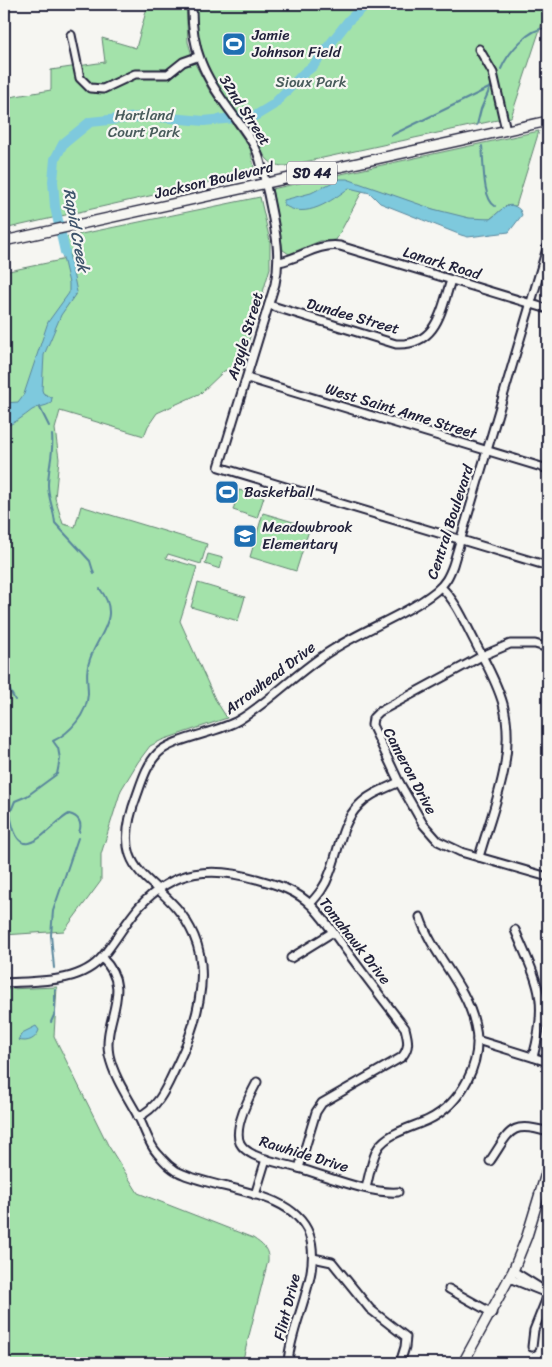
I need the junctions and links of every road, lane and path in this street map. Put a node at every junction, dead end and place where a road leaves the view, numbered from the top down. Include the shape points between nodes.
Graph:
1 (192, 4) edge
2 (71, 35) dead end
3 (479, 49) dead end
4 (197, 57) junction
5 (548, 121) edge
6 (506, 130) junction
7 (266, 183) junction
8 (4, 241) edge
9 (548, 244) edge
10 (279, 262) junction
11 (451, 280) junction
12 (531, 304) junction
13 (269, 305) junction
14 (548, 309) edge
15 (247, 378) junction
16 (487, 451) junction
17 (548, 469) edge
18 (460, 540) junction
19 (548, 566) edge
20 (441, 587) junction
21 (548, 648) edge
22 (482, 656) junction
23 (398, 782) junction
24 (479, 857) junction
25 (548, 877) edge
26 (158, 890) junction
27 (310, 904) junction
28 (420, 917) dead end
29 (515, 930) dead end
30 (333, 932) junction
31 (102, 958) junction
32 (291, 958) dead end
33 (4, 983) edge
34 (476, 1040) junction
35 (533, 1057) junction
36 (548, 1062) edge
37 (257, 1082) dead end
38 (138, 1117) junction
39 (548, 1132) edge
40 (266, 1159) junction
41 (490, 1161) dead end
42 (548, 1167) edge
43 (299, 1168) junction
44 (366, 1188) junction
45 (398, 1192) dead end
46 (255, 1195) junction
47 (313, 1258) junction
48 (511, 1274) junction
49 (449, 1289) dead end
50 (548, 1293) edge
51 (492, 1313) junction
52 (532, 1347) dead end
53 (288, 1363) edge
54 (400, 1363) edge
55 (463, 1363) edge

1 - 4 street, 32nd Street via 191,22
2 - 4 street via 80,78 95,90 135,74 168,74 183,62
3 - 6 street via 493,73
4 - 7 street, 32nd Street via 204,74 256,150
5 - 6 main road, Jackson Boulevard / SD 44
6 - 7 main road, Jackson Boulevard / SD 44
7 - 8 main road, Jackson Boulevard / SD 44
7 - 10 street, 32nd Street
9 - 12 street, Central Boulevard
10 - 11 street, Lanark Road via 328,244
10 - 13 street, Argyle Street
11 - 12 street, Lanark Road
11 - 13 street, Dundee Street via 430,333 409,344 396,344
12 - 14 street, Lanark Road
12 - 16 street, Central Boulevard
13 - 15 street, Argyle Street
15 - 16 street, West Saint Anne Street
15 - 18 street, Argyle Street via 219,467
16 - 17 street, West Saint Anne Street
16 - 18 street, Central Boulevard
18 - 19 street
18 - 20 street, Central Boulevard via 450,573
20 - 22 street, Central Boulevard via 450,596
20 - 26 street, Arrowhead Drive via 322,656 238,720 159,752 139,788 126,835 128,851 136,867
21 - 22 street via 510,644
22 - 23 street, Cameron Drive via 373,718 372,730
22 - 24 street, Central Boulevard via 503,704 507,743 503,774
23 - 24 street, Cameron Drive via 434,837 448,847
23 - 27 street via 367,798 351,814 344,826 329,875
24 - 25 street, Cameron Drive
26 - 27 street, Tomahawk Drive via 191,874 222,871 294,892
26 - 31 street, Tomahawk Drive via 140,906
26 - 38 street, Arrowhead Drive via 194,935 201,981 186,1047 158,1102
27 - 30 street, Tomahawk Drive
28 - 34 street via 426,935 471,1008
29 - 35 street via 541,1002 541,1028
30 - 32 street
30 - 43 street, Tomahawk Drive via 405,1028 407,1050 402,1057 322,1103 316,1112
31 - 33 street, Tomahawk Drive via 63,978
31 - 38 street via 111,967 118,988 109,1053 114,1072
34 - 35 street
34 - 44 street via 474,1062 457,1096 430,1119 385,1141 378,1148
35 - 36 street
37 - 40 street, Rawhide Drive via 248,1098 238,1131 239,1141 244,1148
38 - 46 street via 155,1150 175,1170
39 - 41 street via 523,1126 511,1130
40 - 43 street, Rawhide Drive
40 - 46 street
42 - 48 main road via 531,1224
43 - 44 street, Rawhide Drive
44 - 45 street, Rawhide Drive
46 - 47 street via 284,1206 299,1218 308,1233
47 - 53 street, Flint Drive
47 - 54 street via 332,1262 370,1309 406,1337
48 - 50 street
48 - 51 main road
49 - 51 street
50 - 52 street via 534,1330
51 - 55 main road

